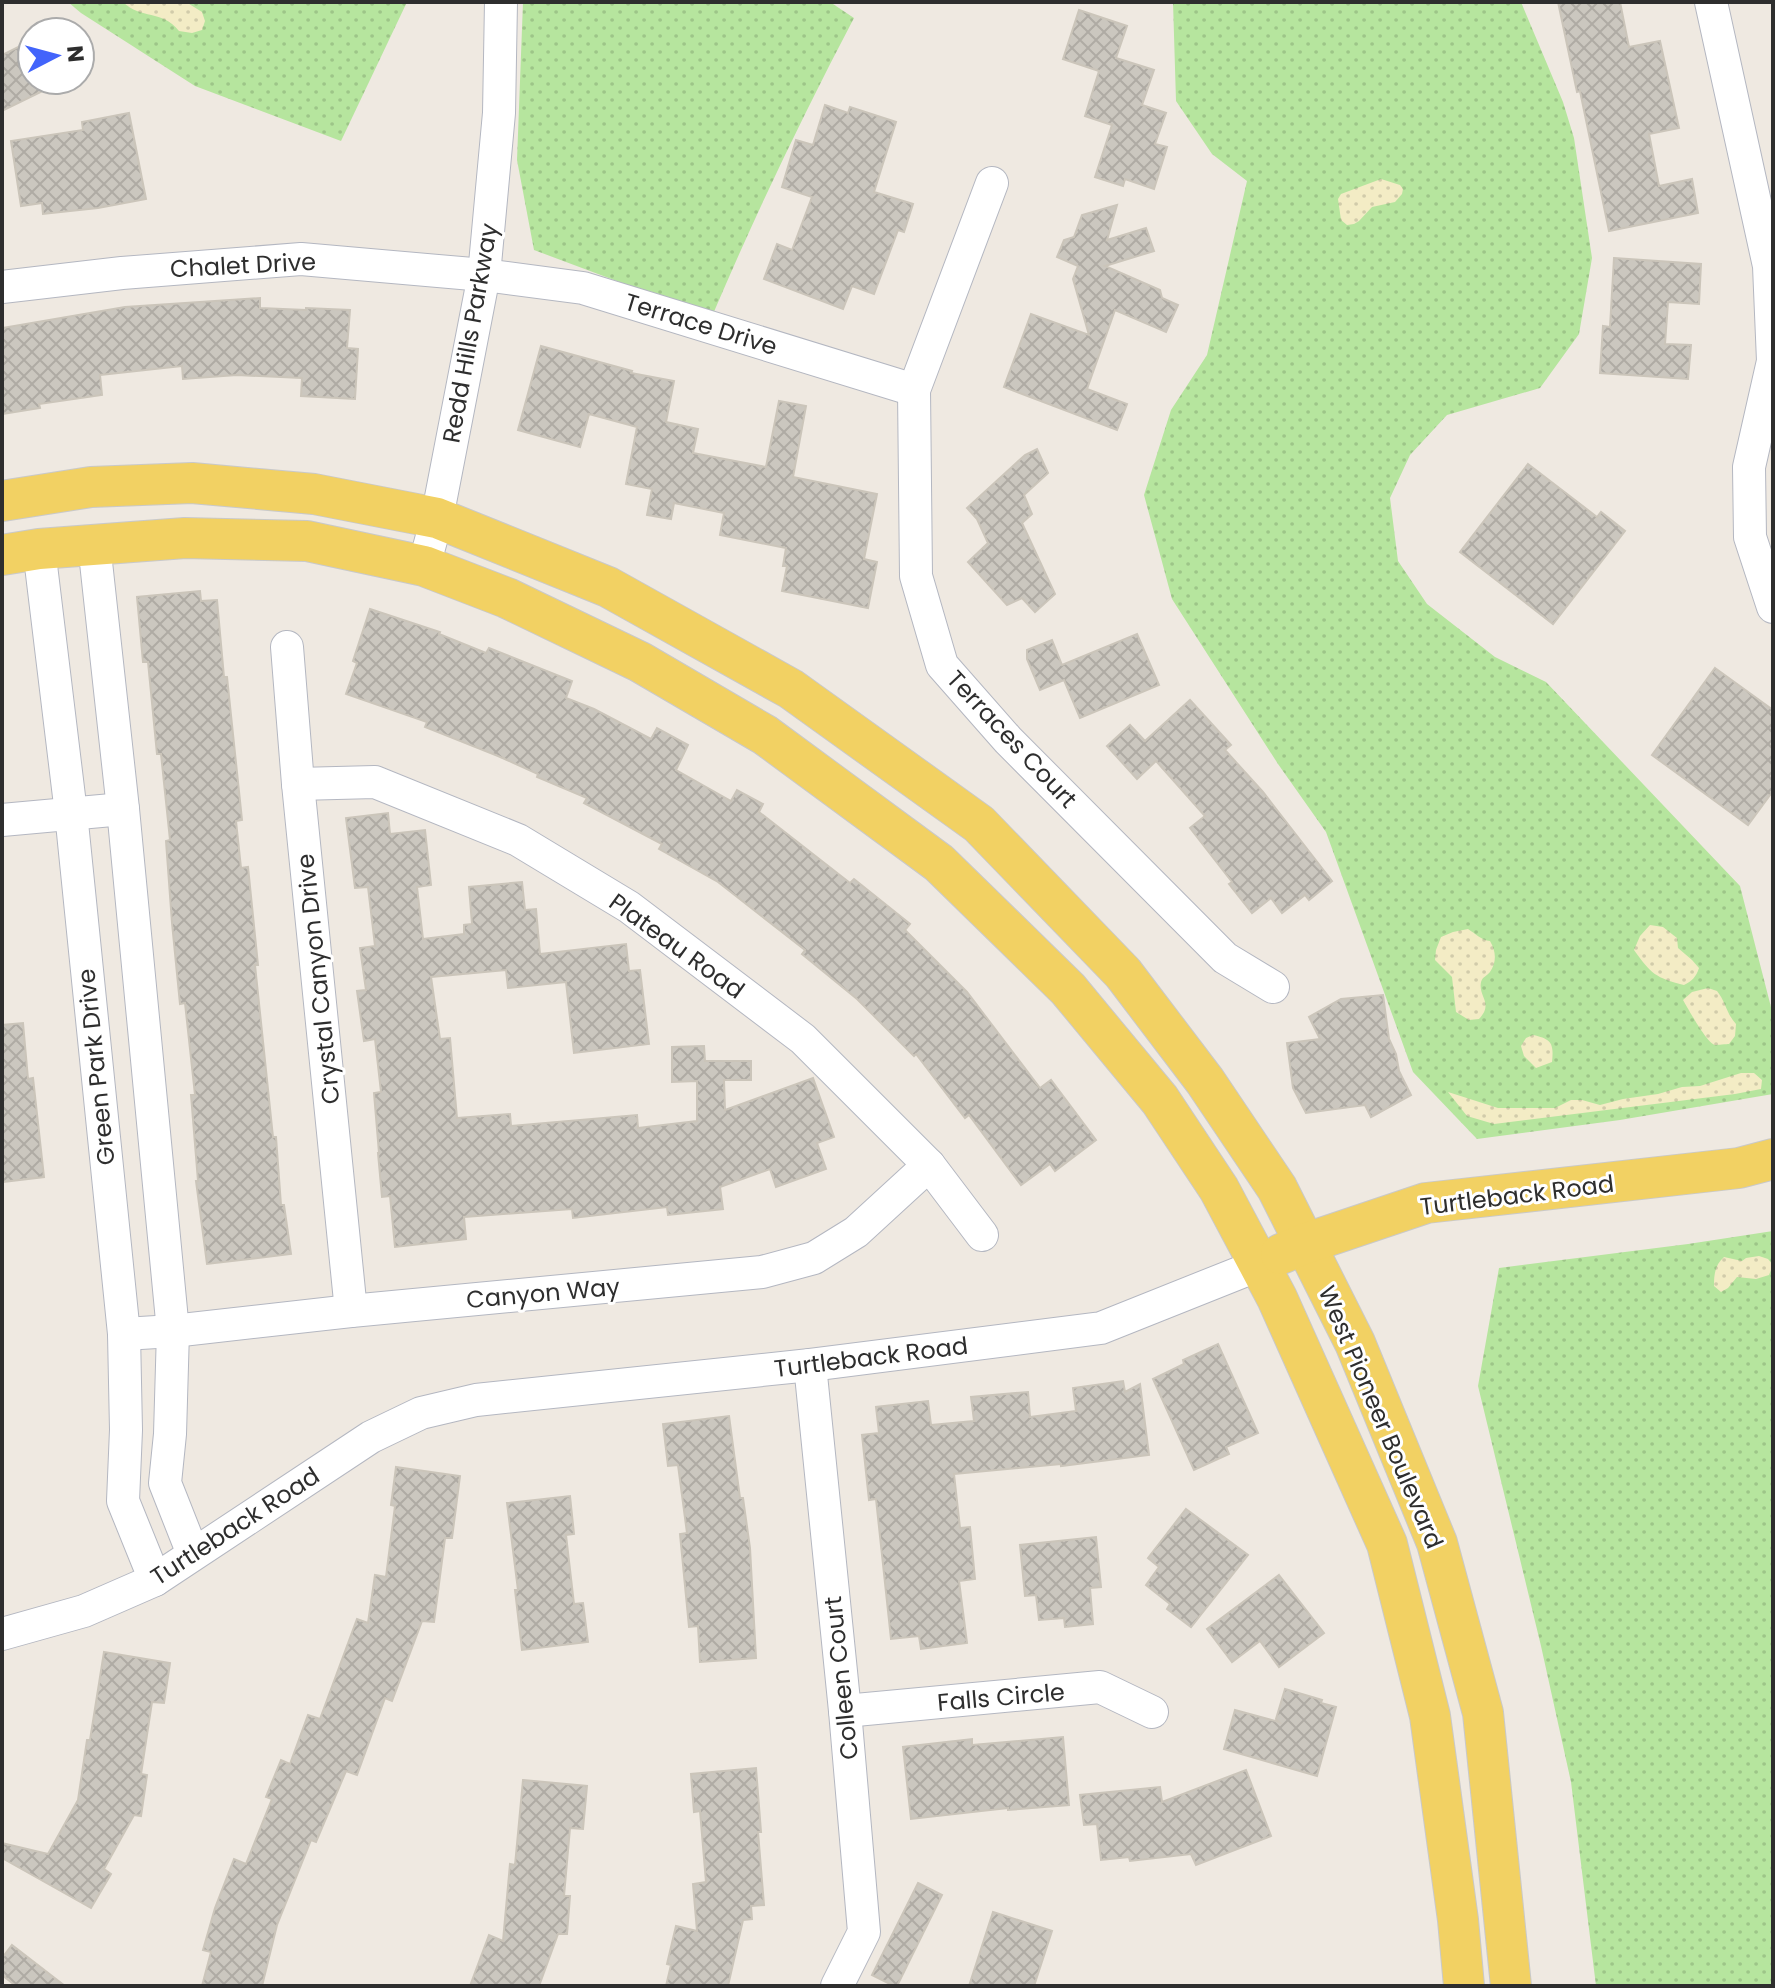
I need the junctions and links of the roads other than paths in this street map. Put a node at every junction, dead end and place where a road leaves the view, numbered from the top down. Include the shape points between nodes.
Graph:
1 (501, 2) edge
2 (1711, 2) edge
3 (992, 183) dead end
4 (484, 275) junction
5 (2, 287) edge
6 (914, 390) junction
7 (2, 501) edge
8 (437, 518) junction
9 (94, 544) junction
10 (20, 552) edge
11 (424, 566) junction
12 (1773, 607) edge
13 (287, 647) dead end
14 (298, 784) junction
15 (123, 809) junction
16 (71, 813) junction
17 (2, 820) edge
18 (1273, 987) dead end
19 (1773, 1159) edge
20 (929, 1165) junction
21 (982, 1235) dead end
22 (1304, 1244) junction
23 (1259, 1265) junction
24 (351, 1311) junction
25 (173, 1331) junction
26 (124, 1334) junction
27 (810, 1365) junction
28 (193, 1554) junction
29 (155, 1580) junction
30 (2, 1634) edge
31 (845, 1711) junction
32 (1152, 1712) dead end
33 (837, 1986) edge
34 (1464, 1986) edge
35 (1511, 1986) edge

1 - 4 street, Redd Hills Parkway via 499,113
2 - 12 street via 1769,266 1773,361 1749,467 1750,537
3 - 6 street, Terraces Court
4 - 5 street, Chalet Drive via 301,259
4 - 6 street, Terrace Drive via 583,288
4 - 8 street, Redd Hills Parkway
6 - 18 street, Terraces Court via 916,576 942,665 1008,740 1225,958
7 - 8 main road, West Pioneer Boulevard via 91,487 192,483 314,494
8 - 11 street, Redd Hills Parkway
8 - 22 main road, West Pioneer Boulevard via 608,587 791,689 979,824 1123,973 1277,1188
9 - 10 main road, West Pioneer Boulevard
9 - 11 main road, West Pioneer Boulevard via 185,538 307,541
9 - 15 street
10 - 16 street, Green Park Drive
11 - 23 main road, West Pioneer Boulevard via 507,598 640,662 765,735 939,863 1068,989 1160,1100 1219,1189
13 - 14 street, Crystal Canyon Drive
14 - 20 street, Plateau Road via 375,782 530,847 629,907 803,1039
14 - 24 street, Crystal Canyon Drive
15 - 16 street
15 - 25 street
16 - 17 street
16 - 26 street, Green Park Drive
19 - 22 main road, Turtleback Road via 1739,1168 1426,1203
20 - 21 street, Plateau Road
20 - 24 street, Canyon Way via 856,1232 814,1258 762,1272
22 - 23 main road, Turtleback Road
22 - 35 main road, West Pioneer Boulevard via 1355,1343 1437,1543 1483,1713
23 - 27 street, Turtleback Road via 1101,1328
23 - 34 main road, West Pioneer Boulevard via 1387,1544 1430,1716
24 - 25 street, Canyon Way
25 - 26 street, Canyon Way
25 - 28 street via 165,1483
26 - 29 street, Green Park Drive via 123,1501
27 - 28 street, Turtleback Road via 476,1400 421,1413 371,1437
27 - 31 street, Colleen Court
28 - 29 street, Turtleback Road
29 - 30 street, Turtleback Road via 84,1611
31 - 32 street, Falls Circle via 1100,1687
31 - 33 street, Colleen Court via 864,1932

